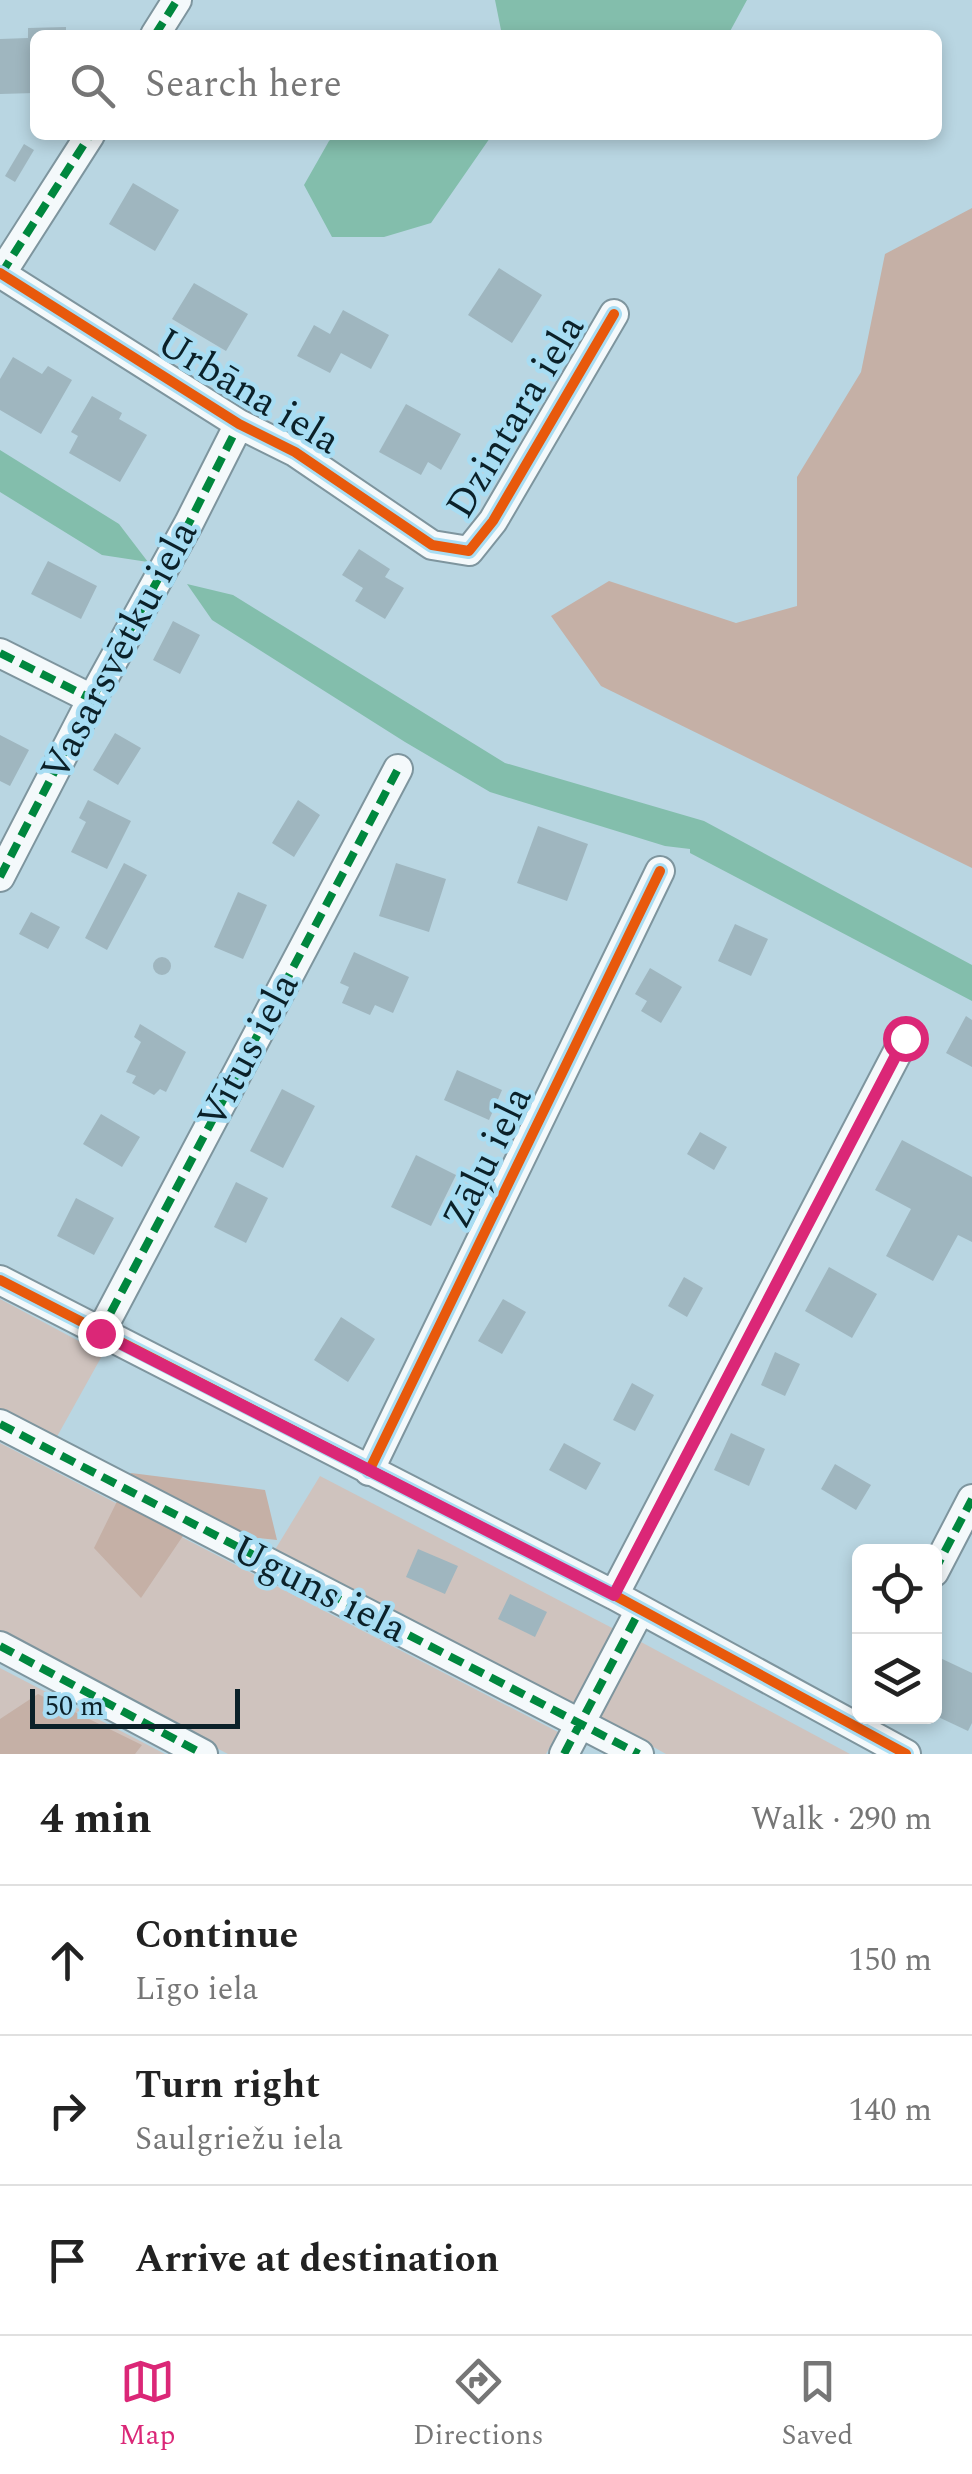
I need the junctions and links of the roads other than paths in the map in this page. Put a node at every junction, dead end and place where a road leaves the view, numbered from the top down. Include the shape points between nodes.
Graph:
1 (177, 0) edge
2 (157, 30) edge
3 (87, 140) edge
4 (1, 273) edge
5 (614, 314) dead end
6 (239, 424) junction
7 (469, 551) joint
8 (0, 653) edge
9 (92, 699) junction
10 (398, 770) dead end
11 (660, 871) dead end
12 (0, 877) edge
13 (905, 1038) dead end
14 (0, 1280) edge
15 (100, 1333) junction
16 (0, 1424) edge
17 (368, 1471) junction
18 (972, 1500) edge
19 (942, 1557) edge
20 (614, 1595) junction
21 (640, 1610) junction
22 (0, 1646) edge
23 (852, 1718) edge
24 (862, 1724) edge
25 (580, 1725) junction
26 (202, 1754) edge
27 (564, 1754) edge
28 (639, 1754) edge
29 (906, 1754) edge

1 - 2 street
3 - 4 street
4 - 6 street, Urbāna iela
5 - 7 street, Dzintara iela
6 - 7 street, Urbāna iela via 295,452 432,545
6 - 9 street, Vasarsvētku iela
8 - 9 street
9 - 12 street, Vasarsvētku iela
10 - 15 street, Vītus iela
11 - 17 street, Zāļu iela
13 - 20 street
14 - 15 street
15 - 17 street
16 - 25 street, Uguns iela
17 - 20 street
18 - 19 street
20 - 21 street
21 - 23 street
21 - 25 street
22 - 26 street
24 - 29 street
25 - 27 street
25 - 28 street, Uguns iela

